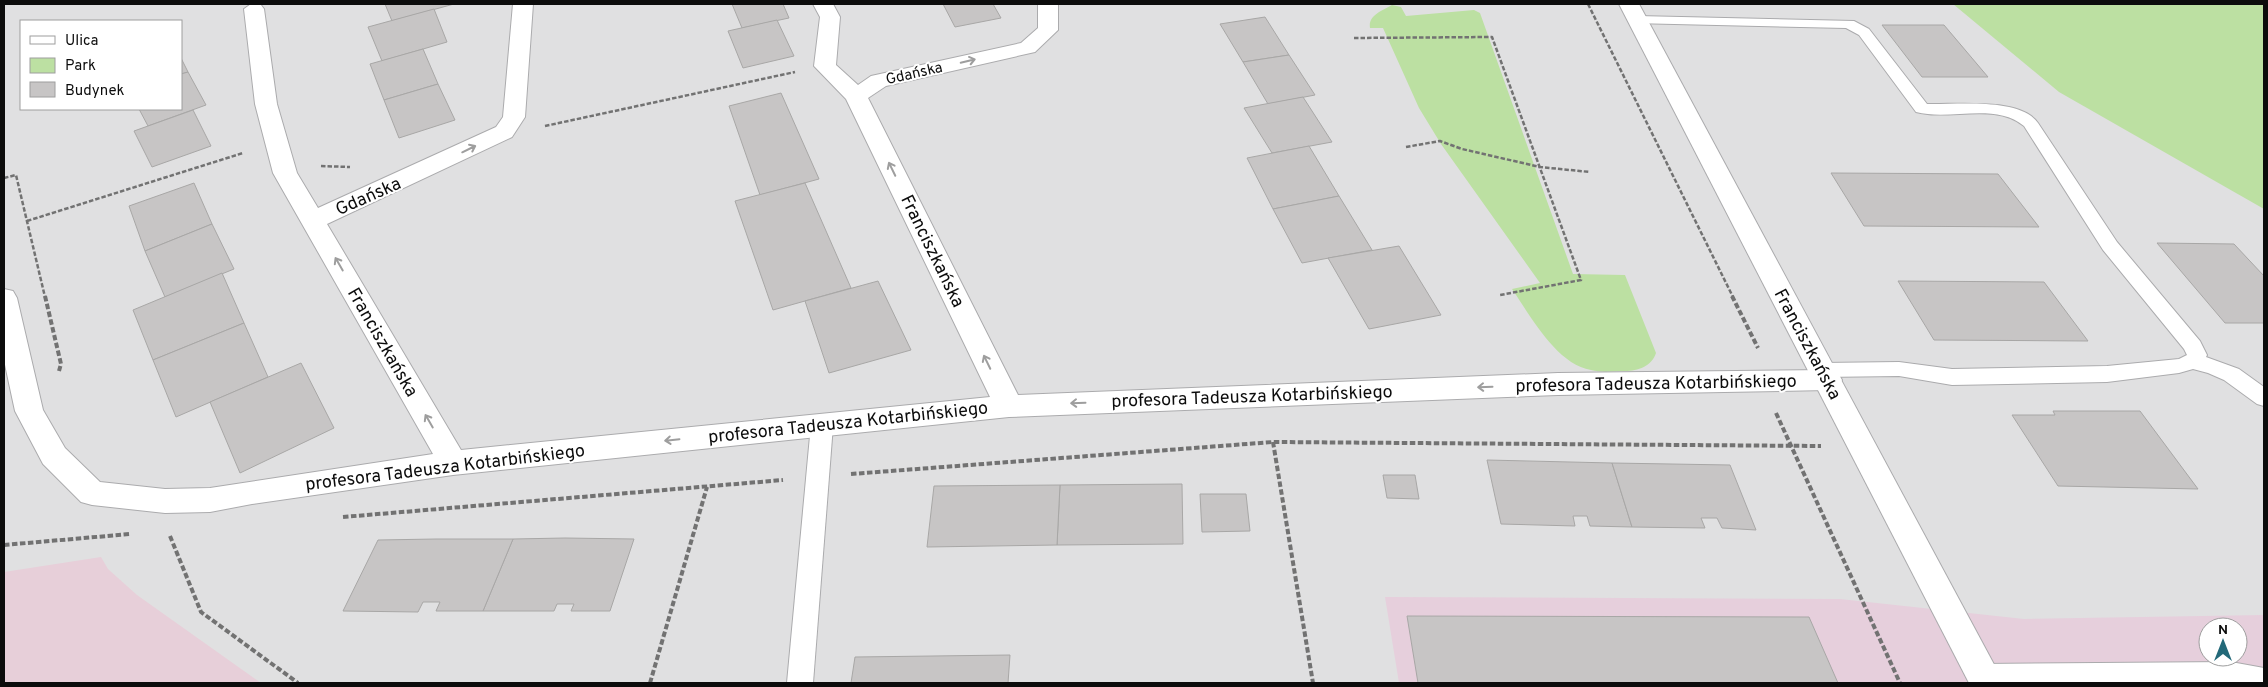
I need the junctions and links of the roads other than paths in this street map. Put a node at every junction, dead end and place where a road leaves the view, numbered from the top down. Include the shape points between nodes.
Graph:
1 (522, 4) edge
2 (823, 4) edge
3 (1048, 4) edge
4 (254, 9) dead end
5 (1633, 12) edge
6 (856, 96) junction
7 (314, 220) junction
8 (4, 298) edge
9 (2193, 362) junction
10 (1825, 375) junction
11 (2264, 398) edge
12 (1009, 406) junction
13 (822, 425) junction
14 (453, 463) junction
15 (1985, 679) edge
16 (2264, 679) edge
17 (800, 683) edge

7 -> 1 street, Gdańska via 504,132 514,117
2 - 6 street via 830,17 825,66
6 -> 3 street, Gdańska via 878,81 1028,48 1048,30
4 - 7 street, Gdańska via 266,104 285,173
5 - 9 lane via 1848,24 1864,32 1922,109 2001,110 2023,117 2110,246 2193,346 2198,355
5 - 10 street, Franciszkańska
12 -> 6 street, Franciszkańska
14 -> 7 street, Franciszkańska
8 - 14 street, profesora Tadeusza Kotarbińskiego via 29,412 54,456 92,493 165,501 210,500
9 - 10 lane via 2098,374 1952,377 1898,368
9 - 11 lane via 2229,371
10 -> 12 street, profesora Tadeusza Kotarbińskiego via 1761,381 1548,384
10 - 15 street, Franciszkańska
12 - 13 street, profesora Tadeusza Kotarbińskiego
13 -> 14 street, profesora Tadeusza Kotarbińskiego
13 - 17 lane
15 - 16 lane via 2231,673

